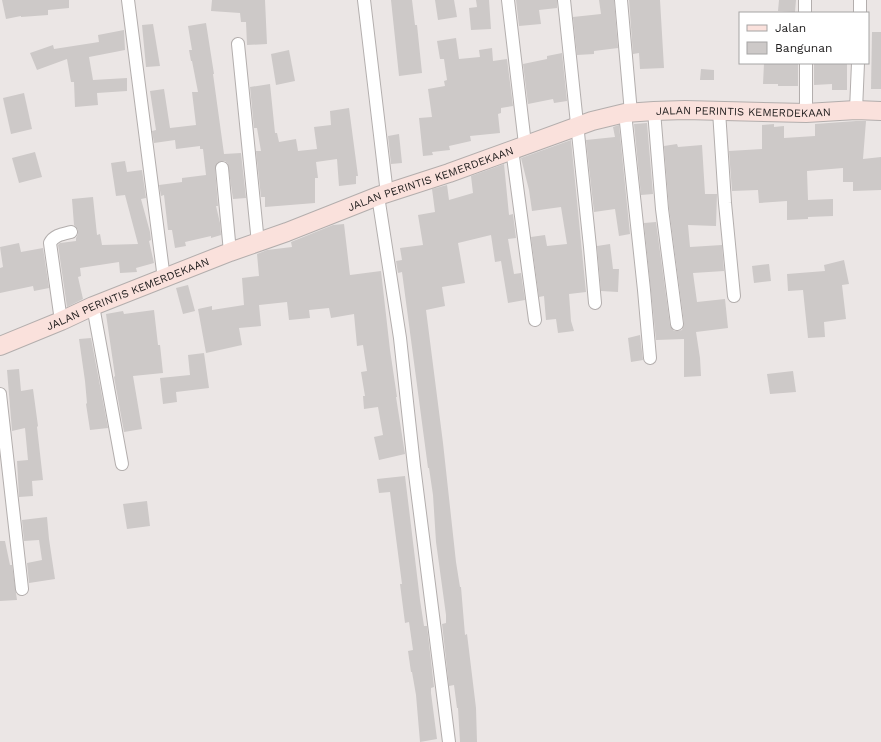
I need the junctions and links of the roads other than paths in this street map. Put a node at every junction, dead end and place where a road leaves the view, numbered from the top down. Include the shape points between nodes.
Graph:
1 (128, 0) edge
2 (364, 0) edge
3 (508, 0) edge
4 (564, 0) edge
5 (621, 0) edge
6 (805, 0) edge
7 (860, 0) edge
8 (805, 12) edge
9 (860, 12) edge
10 (238, 44) dead end
11 (806, 64) edge
12 (858, 64) edge
13 (856, 110) junction
14 (654, 111) junction
15 (719, 111) junction
16 (881, 111) edge
17 (628, 113) junction
18 (806, 113) junction
19 (577, 126) junction
20 (519, 147) junction
21 (222, 168) dead end
22 (382, 195) junction
23 (71, 232) dead end
24 (258, 243) junction
25 (230, 252) junction
26 (164, 279) junction
27 (734, 296) dead end
28 (595, 302) dead end
29 (93, 306) junction
30 (535, 320) dead end
31 (61, 321) junction
32 (677, 324) dead end
33 (0, 346) edge
34 (650, 358) dead end
35 (0, 394) edge
36 (122, 464) dead end
37 (22, 589) dead end
38 (450, 742) edge

1 - 26 street
2 - 22 street
3 - 20 street
4 - 19 street
5 - 17 street
6 - 8 street
7 - 9 street
10 - 24 street
11 - 18 street
12 - 13 street
13 - 16 street, JALAN PERINTIS KEMERDEKAAN
13 - 18 street, JALAN PERINTIS KEMERDEKAAN
14 - 15 street, JALAN PERINTIS KEMERDEKAAN
14 - 17 street, JALAN PERINTIS KEMERDEKAAN
14 - 32 street via 662,209
15 - 18 street, JALAN PERINTIS KEMERDEKAAN
15 - 27 street
17 - 19 street, JALAN PERINTIS KEMERDEKAAN
17 - 34 street
19 - 20 street, JALAN PERINTIS KEMERDEKAAN
19 - 28 street
20 - 22 street, JALAN PERINTIS KEMERDEKAAN
20 - 30 street
21 - 25 street
22 - 24 street, JALAN PERINTIS KEMERDEKAAN
22 - 38 street
23 - 31 street via 55,236 50,243
24 - 25 street, JALAN PERINTIS KEMERDEKAAN
25 - 26 street, JALAN PERINTIS KEMERDEKAAN
26 - 29 street, JALAN PERINTIS KEMERDEKAAN
29 - 31 street, JALAN PERINTIS KEMERDEKAAN
29 - 36 street
31 - 33 street, JALAN PERINTIS KEMERDEKAAN
35 - 37 street

